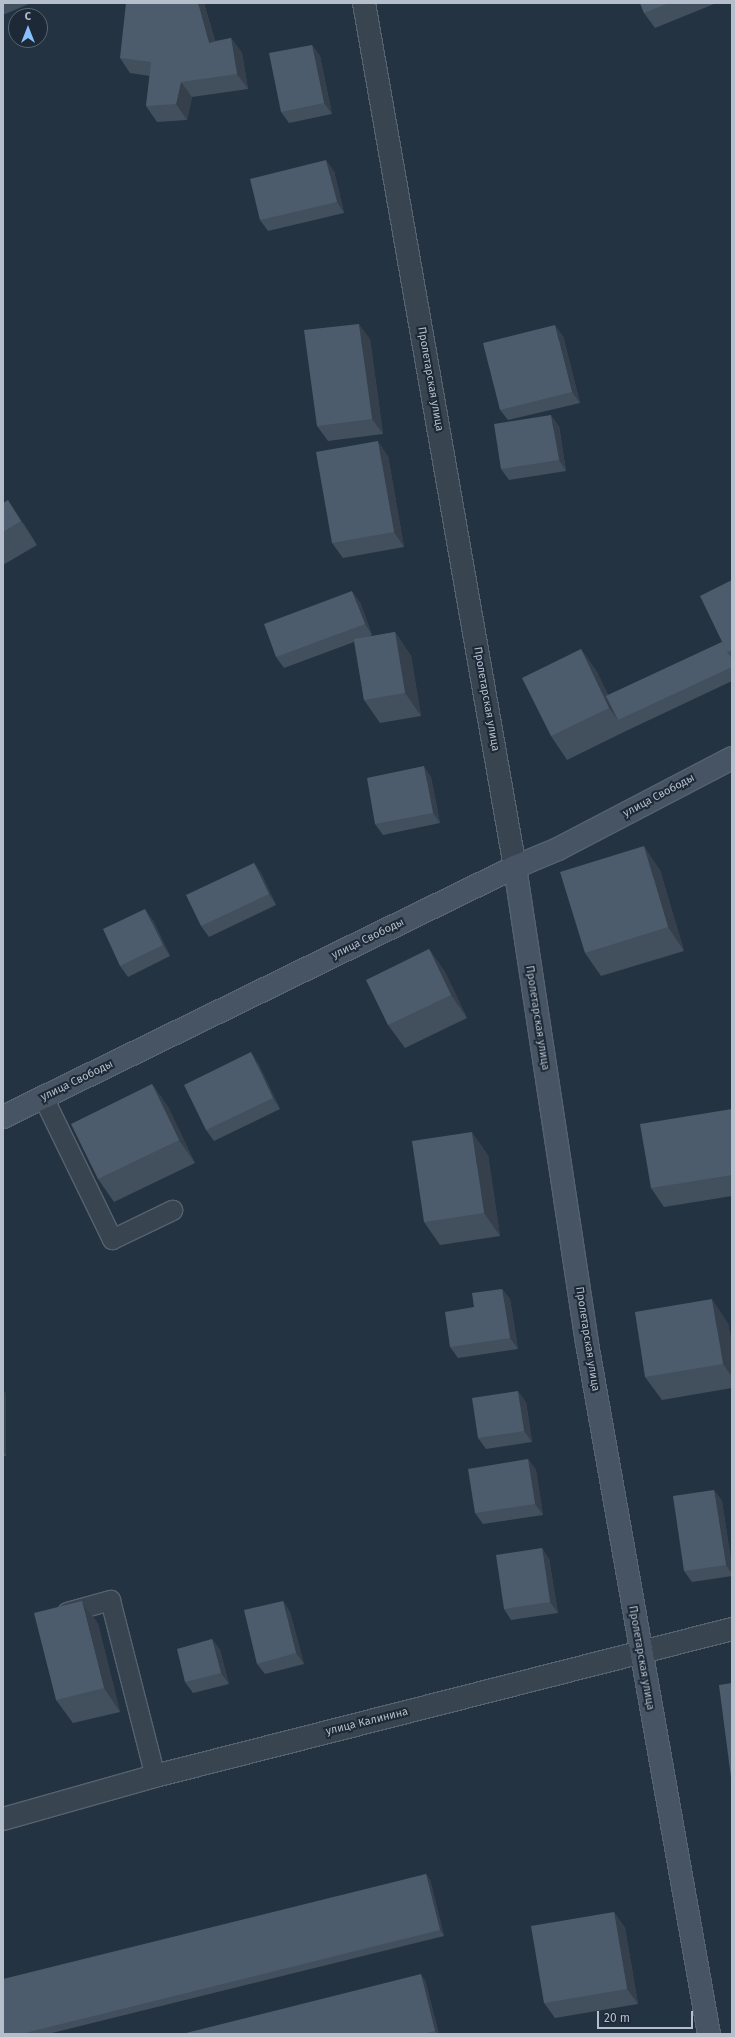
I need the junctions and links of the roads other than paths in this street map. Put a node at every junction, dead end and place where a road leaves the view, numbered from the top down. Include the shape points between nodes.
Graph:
1 (364, 3) edge
2 (732, 758) edge
3 (515, 868) junction
4 (43, 1097) junction
5 (3, 1117) edge
6 (172, 1210) dead end
7 (66, 1612) edge
8 (732, 1629) edge
9 (640, 1653) junction
10 (155, 1776) junction
11 (3, 1818) edge
12 (709, 2034) edge

1 - 3 street, Пролетарская улица
2 - 3 street, улица Свободы via 558,849
3 - 4 street, улица Свободы
3 - 9 street, Пролетарская улица via 587,1343
4 - 5 street, улица Свободы
4 - 6 lane via 112,1239
7 - 10 lane via 110,1600
8 - 9 street, улица Калинина
9 - 10 street, улица Калинина
9 - 12 street, Пролетарская улица
10 - 11 street, улица Калинина

